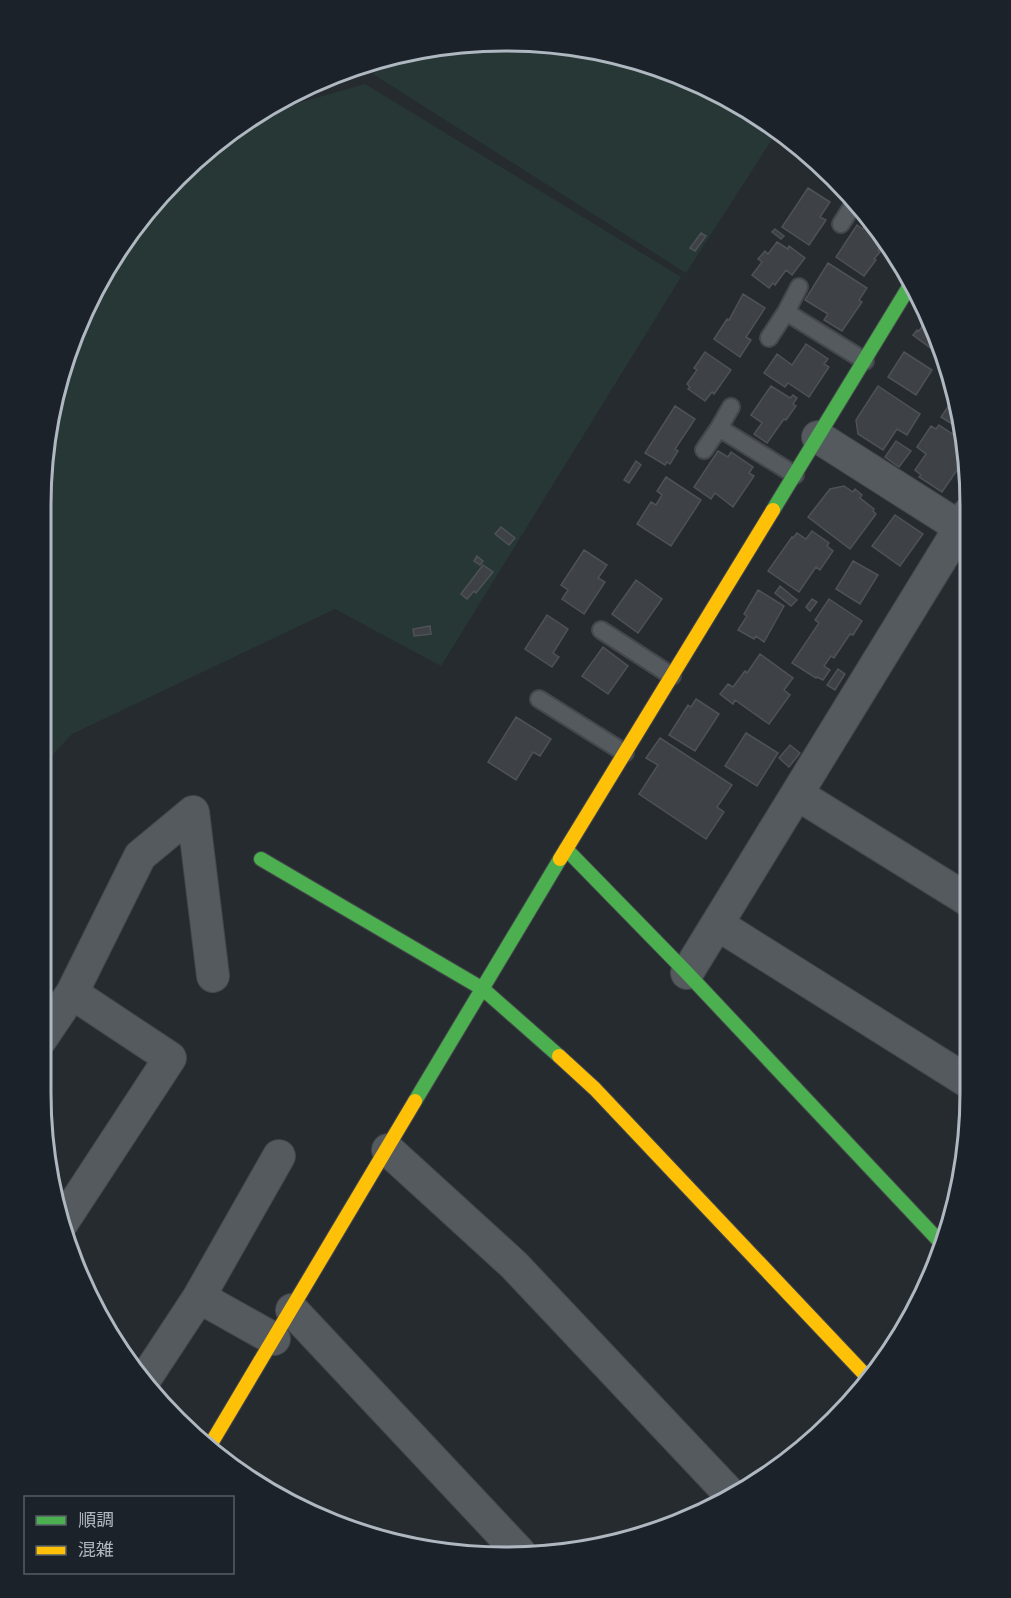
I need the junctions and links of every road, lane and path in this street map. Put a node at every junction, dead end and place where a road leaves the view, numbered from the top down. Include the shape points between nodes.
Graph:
1 (850, 210) edge
2 (841, 224) dead end
3 (799, 287) dead end
4 (906, 292) edge
5 (786, 312) junction
6 (770, 338) dead end
7 (865, 360) junction
8 (731, 407) dead end
9 (719, 428) junction
10 (818, 437) junction
11 (704, 450) dead end
12 (795, 475) junction
13 (960, 521) edge
14 (960, 535) edge
15 (601, 630) dead end
16 (672, 676) junction
17 (539, 699) dead end
18 (625, 753) junction
19 (797, 794) junction
20 (566, 849) junction
21 (261, 859) dead end
22 (960, 895) edge
23 (717, 924) junction
24 (687, 973) junction
25 (213, 976) dead end
26 (483, 989) junction
27 (72, 993) junction
28 (51, 1024) edge
29 (960, 1077) edge
30 (388, 1150) junction
31 (279, 1156) dead end
32 (67, 1215) edge
33 (936, 1238) edge
34 (199, 1297) junction
35 (292, 1310) junction
36 (274, 1340) junction
37 (149, 1373) edge
38 (863, 1373) edge
39 (213, 1440) edge
40 (726, 1490) edge
41 (514, 1547) edge

1 - 2 lane
3 - 5 lane
4 - 7 street
5 - 6 lane
5 - 7 lane
7 - 10 street
8 - 9 lane
9 - 11 lane
9 - 12 lane
10 - 12 street
10 - 13 street
12 - 16 street
14 - 19 street
15 - 16 lane
16 - 18 street
17 - 18 lane
18 - 20 street
19 - 22 street
19 - 23 street
20 - 24 street
20 - 26 street
21 - 26 street
23 - 24 street
23 - 29 street
24 - 33 street
25 - 27 street via 193,812 140,856
26 - 30 street
26 - 38 street via 595,1089
27 - 28 street
27 - 32 street via 170,1058
30 - 35 street
30 - 40 street via 514,1265
31 - 34 street
34 - 36 street
34 - 37 street
35 - 36 street
35 - 41 street
36 - 39 street

